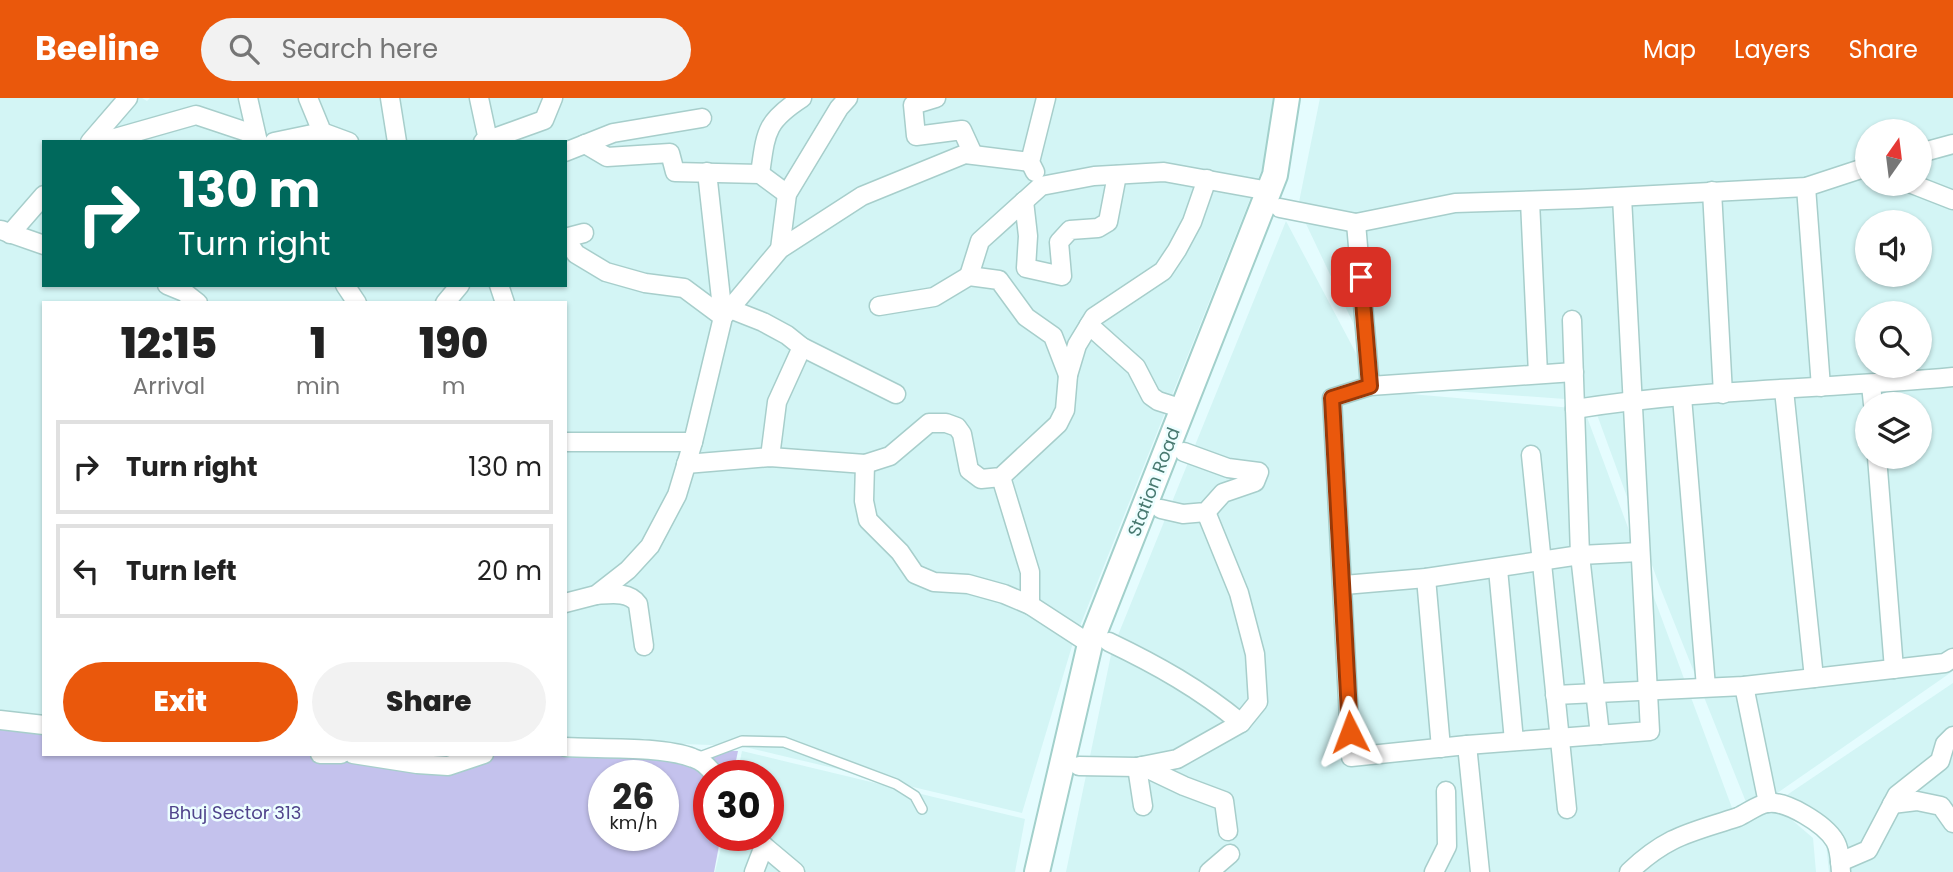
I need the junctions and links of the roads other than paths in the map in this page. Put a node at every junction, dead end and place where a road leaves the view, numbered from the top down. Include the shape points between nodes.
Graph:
1 (128, 98) edge
2 (248, 98) edge
3 (308, 98) edge
4 (390, 98) edge
5 (479, 98) edge
6 (552, 98) edge
7 (802, 98) edge
8 (936, 98) edge
9 (1046, 98) edge
10 (1287, 98) edge
11 (1304, 98) edge
12 (841, 101) edge
13 (702, 118) dead end
14 (322, 132) junction
15 (257, 138) edge
16 (92, 140) edge
17 (109, 140) edge
18 (284, 140) edge
19 (344, 140) edge
20 (397, 140) edge
21 (486, 140) edge
22 (489, 140) edge
23 (584, 144) junction
24 (1953, 144) edge
25 (1932, 150) edge
26 (567, 151) edge
27 (973, 153) junction
28 (1030, 162) junction
29 (1855, 171) edge
30 (707, 172) junction
31 (760, 174) junction
32 (1117, 175) junction
33 (1207, 179) junction
34 (1041, 186) junction
35 (1806, 187) junction
36 (1712, 191) junction
37 (1932, 192) edge
38 (787, 194) junction
39 (42, 197) edge
40 (1622, 197) junction
41 (1274, 199) junction
42 (1953, 200) edge
43 (1024, 201) junction
44 (1530, 201) junction
45 (1356, 223) junction
46 (5, 232) edge
47 (584, 233) dead end
48 (567, 237) edge
49 (567, 241) edge
50 (42, 244) edge
51 (780, 249) junction
52 (970, 276) junction
53 (172, 287) edge
54 (458, 287) edge
55 (195, 301) edge
56 (447, 301) edge
57 (879, 306) dead end
58 (726, 313) junction
59 (1573, 320) dead end
60 (1089, 325) junction
61 (802, 348) junction
62 (1574, 372) junction
63 (1538, 374) junction
64 (1069, 375) junction
65 (1953, 377) edge
66 (1871, 385) junction
67 (1370, 386) junction
68 (1821, 387) junction
69 (1784, 390) junction
70 (1872, 392) edge
71 (896, 394) dead end
72 (1723, 394) junction
73 (1682, 397) junction
74 (1632, 400) junction
75 (1183, 409) junction
76 (1575, 410) junction
77 (567, 442) edge
78 (693, 442) junction
79 (1184, 452) junction
80 (1531, 455) dead end
81 (770, 457) junction
82 (686, 464) junction
83 (865, 464) junction
84 (1878, 469) edge
85 (1001, 477) junction
86 (1161, 509) junction
87 (1206, 512) junction
88 (1640, 552) junction
89 (1580, 555) junction
90 (1540, 563) junction
91 (1498, 569) junction
92 (1426, 579) junction
93 (1343, 585) junction
94 (596, 595) junction
95 (567, 602) edge
96 (1030, 606) junction
97 (1100, 643) junction
98 (644, 646) dead end
99 (1953, 658) edge
100 (1894, 669) junction
101 (1814, 678) junction
102 (1744, 686) junction
103 (1706, 687) junction
104 (1648, 689) junction
105 (1595, 691) junction
106 (1555, 695) junction
107 (0, 720) edge
108 (1241, 723) junction
109 (42, 724) edge
110 (1600, 735) junction
111 (1953, 736) edge
112 (1560, 738) junction
113 (1514, 741) junction
114 (1467, 745) junction
115 (567, 747) edge
116 (1441, 748) junction
117 (366, 756) edge
118 (478, 756) edge
119 (695, 758) junction
120 (698, 760) edge
121 (1079, 766) junction
122 (1140, 766) junction
123 (1446, 791) dead end
124 (1768, 803) junction
125 (1892, 804) junction
126 (1143, 806) dead end
127 (922, 809) dead end
128 (1567, 809) dead end
129 (1953, 823) edge
130 (1228, 831) dead end
131 (757, 851) edge
132 (771, 851) edge
133 (1230, 854) dead end
134 (1840, 867) edge
135 (754, 872) edge
136 (795, 872) edge
137 (1037, 872) edge
138 (1054, 872) edge
139 (1209, 872) edge
140 (1434, 872) edge
141 (1480, 872) edge
142 (1629, 872) edge

1 - 16 street
2 - 15 street
3 - 14 street
4 - 20 street
5 - 21 street
6 - 22 street via 544,120
7 - 31 street via 766,132
8 - 27 street via 913,105 916,136 962,130
9 - 28 street
10 - 41 street, Station Road
11 - 41 street, Station Road via 1291,179
12 - 38 street
13 - 23 street via 613,133
14 - 18 street
14 - 19 street
15 - 17 street via 196,115
23 - 26 street
23 - 30 street via 607,157 670,153 675,172
24 - 25 street
27 - 28 street
27 - 51 street via 862,196
28 - 34 street
29 - 35 street
30 - 31 street
30 - 58 street
31 - 38 street
32 - 33 street via 1164,172
32 - 34 street
32 - 43 street via 1108,222 1098,229 1070,230 1059,242 1062,276 1026,268
33 - 41 street
33 - 60 street via 1192,222 1163,271 1094,317
34 - 43 street
35 - 36 street
35 - 68 street
36 - 40 street
36 - 72 street
37 - 42 street
38 - 51 street
39 - 46 street
40 - 44 street
40 - 74 street
41 - 45 street
41 - 75 street, Station Road
41 - 79 street, Station Road
43 - 52 street via 980,242
44 - 45 street via 1455,203
44 - 63 street
45 - 67 street
46 - 50 street
47 - 48 street
49 - 58 street via 576,254 606,272 684,288
51 - 58 street
52 - 57 street via 934,297
52 - 64 street via 999,280 1026,317 1053,336
53 - 55 street
54 - 56 street
58 - 61 street via 762,322
58 - 78 street
59 - 62 street
60 - 64 street via 1077,345
60 - 75 street via 1136,367 1151,396
61 - 71 street
61 - 81 street via 777,402
62 - 63 street
62 - 76 street
63 - 67 street
64 - 85 street via 1065,410 1058,424
65 - 66 street
66 - 68 street
66 - 70 street
67 - 93 street via 1332,398
68 - 69 street
69 - 72 street
69 - 101 street
72 - 73 street
73 - 74 street
73 - 103 street
74 - 76 street
74 - 88 street
75 - 97 street, Station Road
76 - 89 street
77 - 78 street
78 - 82 street
79 - 86 street, Station Road
79 - 87 street via 1228,468 1259,472 1255,482 1223,493
80 - 90 street
81 - 82 street
81 - 83 street
82 - 94 street via 677,495 650,546
83 - 85 street via 890,456 929,423 946,423 962,434 972,474 982,479
83 - 96 street via 868,520 915,574 934,582 989,589
84 - 100 street
85 - 96 street via 1030,572
86 - 87 street via 1183,514
86 - 97 street, Station Road
87 - 108 street via 1239,593 1255,654 1258,702
88 - 89 street
88 - 104 street
89 - 90 street
89 - 105 street
90 - 91 street
90 - 106 street
91 - 92 street
91 - 113 street
92 - 93 street
92 - 116 street
93 - 116 street via 1351,757
94 - 95 street
94 - 98 street via 626,595 635,600
96 - 97 street
97 - 108 street via 1180,678
97 - 121 street, Station Road
97 - 137 street, Station Road
99 - 100 street
100 - 101 street
101 - 102 street
102 - 103 street
102 - 124 street
103 - 104 street
104 - 105 street
104 - 110 street via 1650,731
105 - 106 street
105 - 110 street
106 - 112 street
107 - 109 street
108 - 122 street via 1177,759
110 - 112 street
111 - 125 street via 1940,761 1905,787
112 - 113 street
112 - 128 street
113 - 114 street
114 - 116 street
114 - 141 street
115 - 119 street
117 - 118 street via 447,766
119 - 120 street
119 - 127 lane via 742,741 784,742 896,784 915,796
121 - 122 street
121 - 138 street, Station Road
122 - 126 street
122 - 130 street via 1224,802
123 - 140 street via 1447,846
124 - 134 street via 1802,811 1832,836
124 - 142 street via 1669,840
125 - 129 street via 1917,801 1941,806
125 - 134 street via 1868,850
131 - 135 street
132 - 136 street
133 - 139 street

